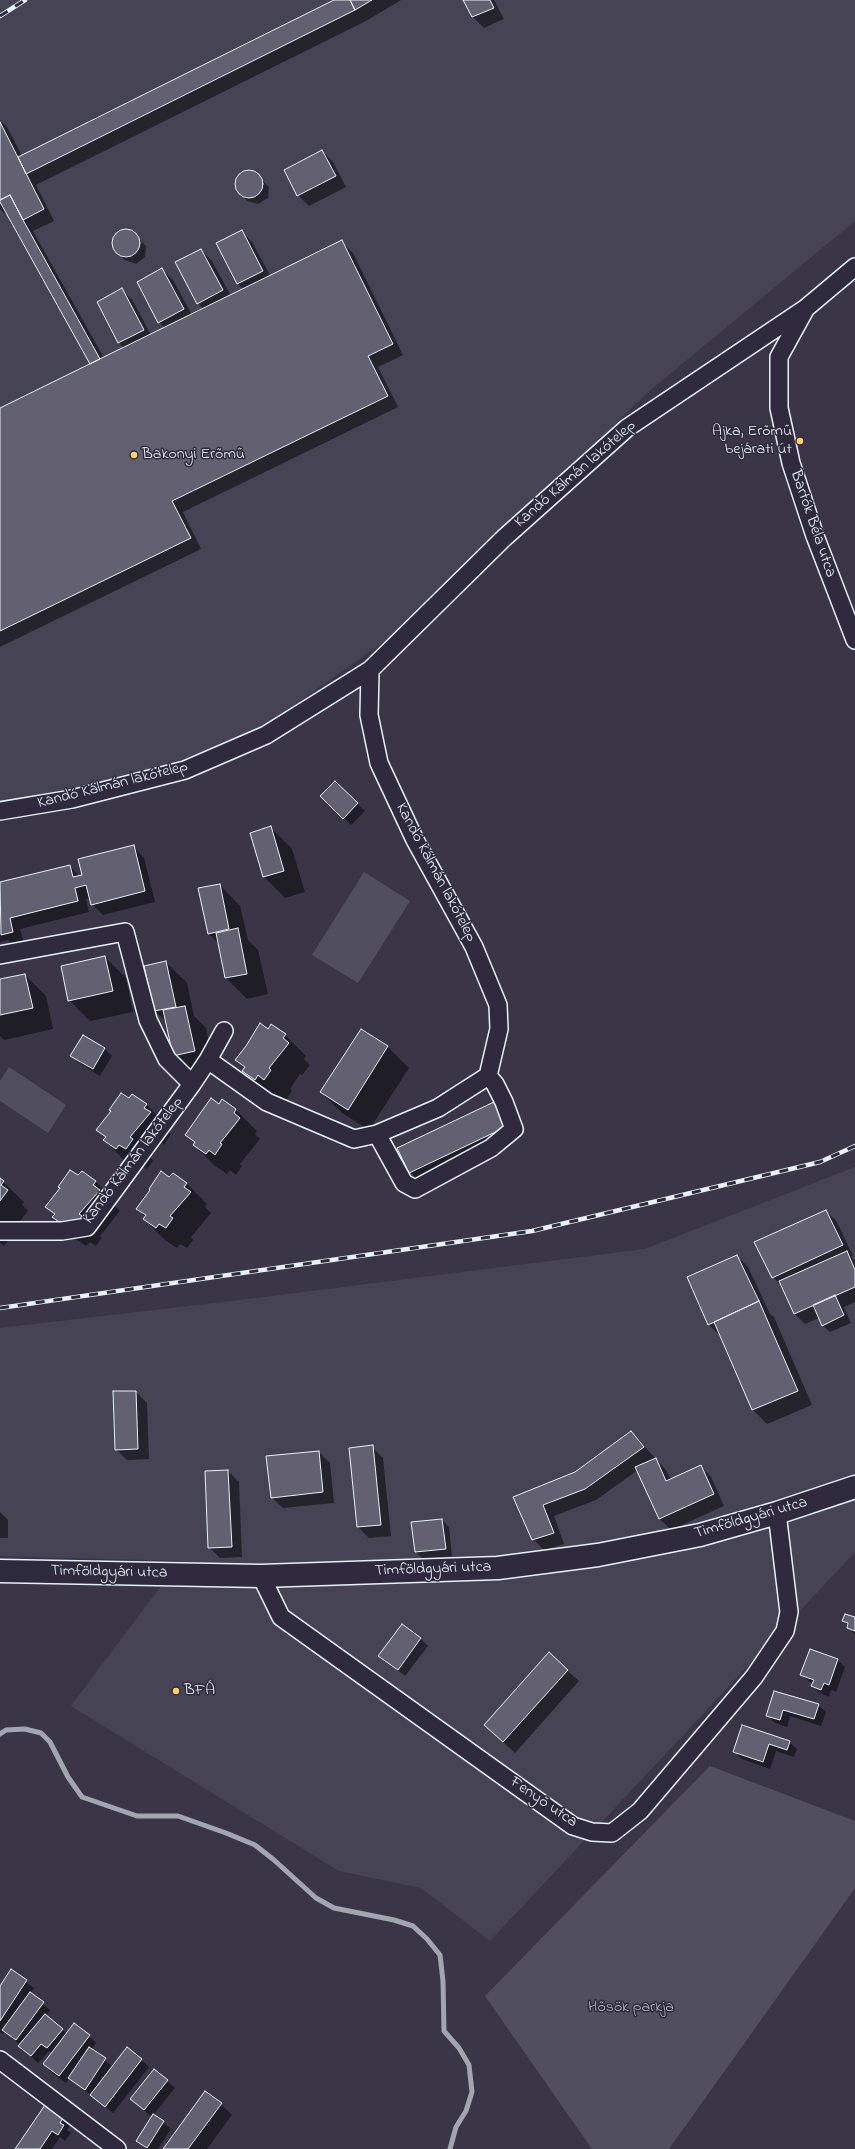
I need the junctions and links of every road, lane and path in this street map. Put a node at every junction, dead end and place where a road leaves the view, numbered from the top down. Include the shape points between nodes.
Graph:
1 (855, 267) edge
2 (806, 308) junction
3 (855, 640) edge
4 (370, 670) junction
5 (0, 811) edge
6 (0, 955) edge
7 (224, 1031) dead end
8 (208, 1060) junction
9 (488, 1076) junction
10 (192, 1084) junction
11 (377, 1134) junction
12 (0, 1231) edge
13 (855, 1487) edge
14 (777, 1513) junction
15 (0, 1571) edge
16 (260, 1576) junction
17 (0, 2060) edge
18 (117, 2149) edge

1 - 2 street, Bartók Béla utca
2 - 3 street, Bartók Béla utca via 779,357 779,408 791,463
2 - 4 street, Kandó Kálmán lakótelep via 627,428 504,538
4 - 5 street, Kandó Kálmán lakótelep via 266,735 186,770 72,799
4 - 9 street, Kandó Kálmán lakótelep via 369,715 379,763 415,840 474,947 498,1005 499,1030
6 - 10 street, Kandó Kálmán lakótelep via 125,932 148,1020 168,1059
7 - 8 street, Kandó Kálmán lakótelep
8 - 10 street, Kandó Kálmán lakótelep
8 - 11 street via 267,1102 318,1125 354,1139
9 - 11 street via 438,1108
9 - 11 street via 495,1084 514,1128 491,1148 415,1189 404,1183
10 - 12 street, Kandó Kálmán lakótelep via 87,1227 62,1231
13 - 14 main road, Timföldgyári utca
14 - 16 main road, Timföldgyári utca via 700,1535 606,1554 498,1568
14 - 16 street, Fenyő utca via 789,1612 785,1631 754,1677 640,1811 612,1833 592,1832 573,1826 281,1617
15 - 16 main road, Timföldgyári utca
17 - 18 street

